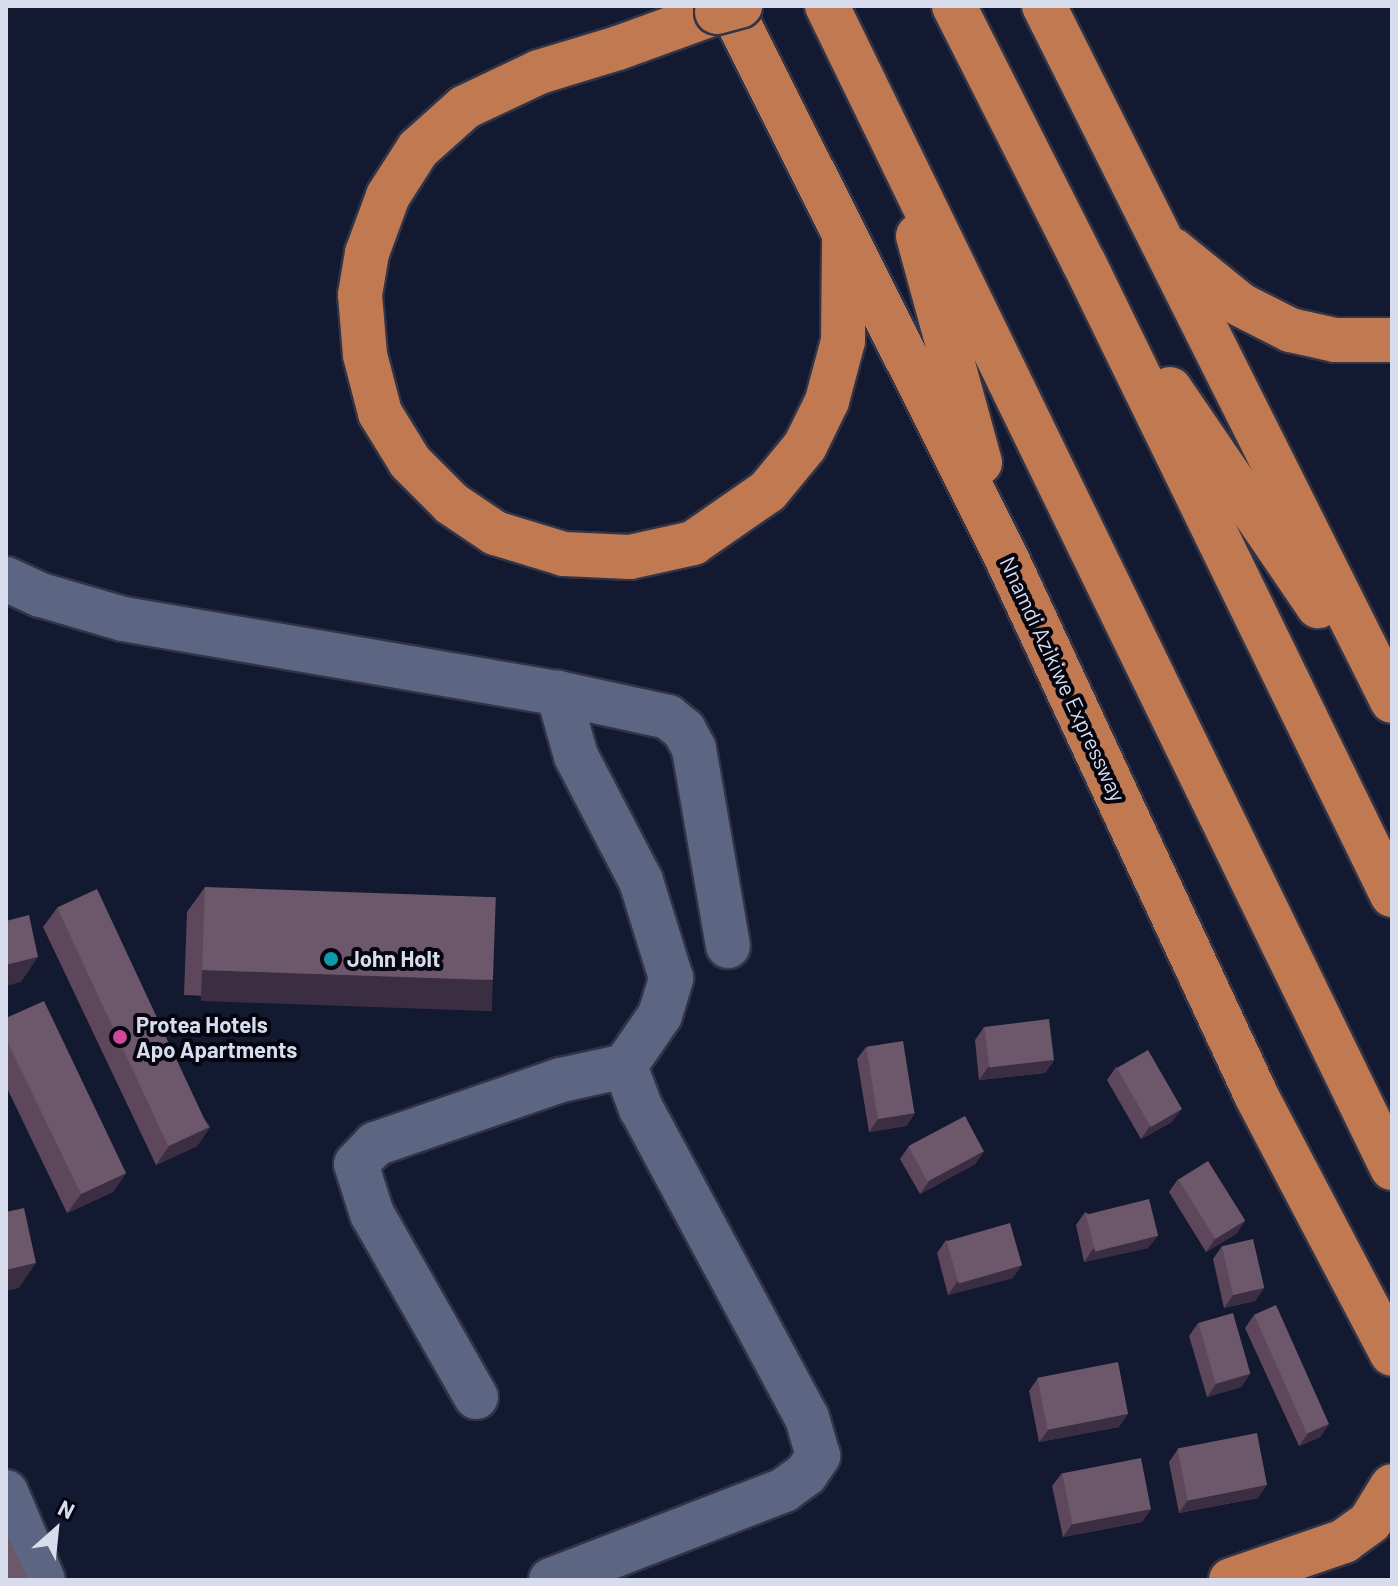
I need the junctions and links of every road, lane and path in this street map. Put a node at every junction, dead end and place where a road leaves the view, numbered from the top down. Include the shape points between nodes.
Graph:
1 (827, 6) edge
2 (954, 6) edge
3 (1044, 6) edge
4 (729, 8) edge
5 (889, 129) junction
6 (844, 234) junction
7 (1161, 241) junction
8 (1084, 263) junction
9 (1392, 340) edge
10 (1006, 557) junction
11 (6, 579) edge
12 (558, 693) junction
13 (1392, 701) edge
14 (1392, 714) edge
15 (1392, 895) edge
16 (728, 946) dead end
17 (625, 1066) junction
18 (1392, 1168) edge
19 (1369, 1305) junction
20 (1392, 1354) edge
21 (1392, 1372) edge
22 (476, 1397) dead end
23 (1392, 1486) edge
24 (6, 1492) edge
25 (43, 1580) edge
26 (551, 1580) edge
27 (1231, 1580) edge

1 - 5 highway
2 - 8 highway
3 - 7 highway
4 - 6 highway, Nnamdi Azikiwe Expressway
4 - 6 highway via 539,72 465,107 418,149 388,196 367,253 360,295 365,355 380,413 410,462 452,504 495,533 564,554 630,557 693,543 768,491 805,446 827,401 843,341
5 - 10 highway
5 - 18 highway
6 - 10 highway, Nnamdi Azikiwe Expressway
7 - 9 highway via 1241,305 1290,330 1335,340
7 - 13 highway
8 - 14 highway
8 - 15 highway
10 - 19 highway, Nnamdi Azikiwe Expressway via 1257,1097
11 - 12 street via 123,619
12 - 16 street via 668,717 691,740
12 - 17 street via 576,756 641,881 671,978 660,1015
17 - 22 street via 561,1080 375,1144 356,1164 372,1214
17 - 26 street via 641,1109 807,1418 818,1456 806,1474 784,1490
19 - 20 highway, Nnamdi Azikiwe Expressway
19 - 21 highway
23 - 27 highway via 1370,1522 1344,1541
24 - 25 street

